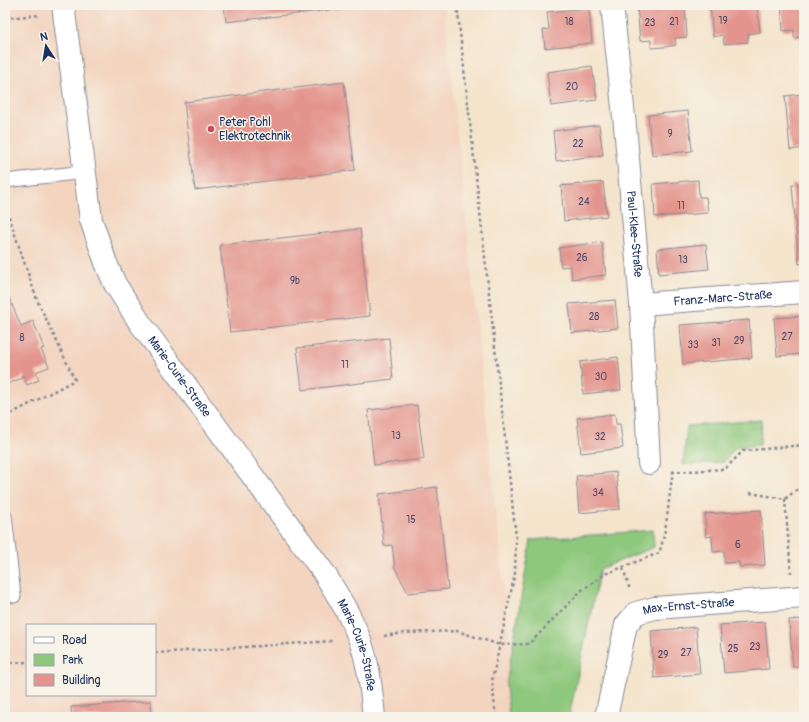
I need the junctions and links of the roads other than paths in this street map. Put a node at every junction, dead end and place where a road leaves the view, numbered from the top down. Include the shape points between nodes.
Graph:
1 (612, 5) edge
2 (64, 9) edge
3 (85, 172) junction
4 (5, 181) edge
5 (804, 292) edge
6 (641, 304) junction
7 (649, 463) road end
8 (5, 516) edge
9 (14, 596) dead end
10 (804, 597) edge
11 (374, 717) edge
12 (606, 717) edge

1 - 6 street, Paul-Klee-Straße
2 - 3 street, Marie-Curie-Straße
3 - 4 lane
3 - 11 street, Marie-Curie-Straße via 91,220 115,284 140,323 324,573 347,610 360,639 367,665
5 - 6 street, Franz-Marc-Straße
6 - 7 street, Paul-Klee-Straße
8 - 9 lane
10 - 12 street, Max-Ernst-Straße via 655,608 636,613 626,625

